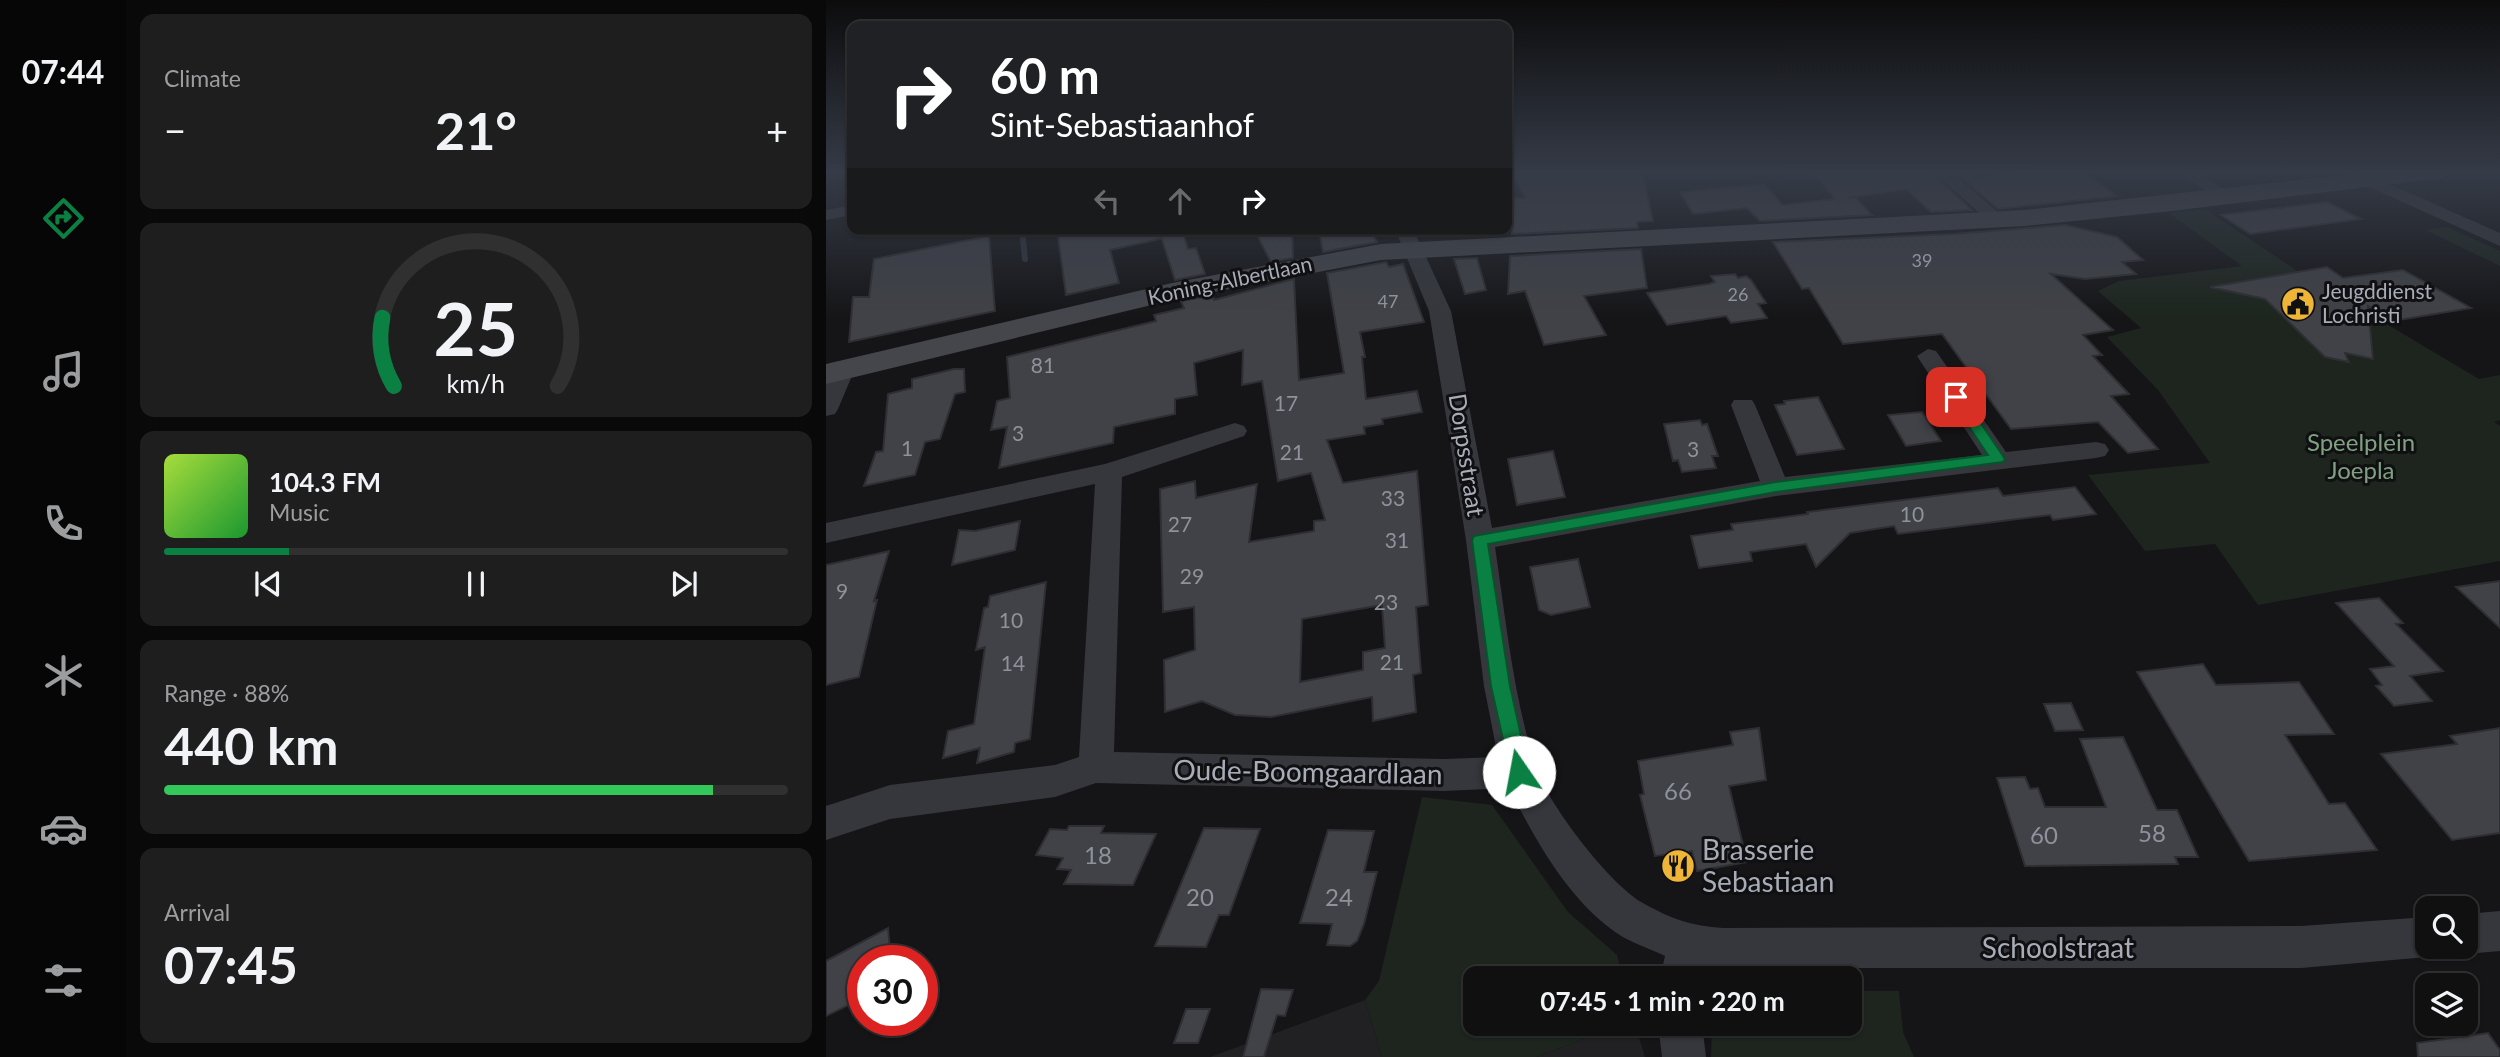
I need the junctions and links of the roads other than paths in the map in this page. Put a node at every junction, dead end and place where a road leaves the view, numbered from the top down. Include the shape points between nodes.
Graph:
1 (1988, 220) edge
2 (2457, 220) edge
3 (1409, 239) edge
4 (2500, 240) edge
5 (1928, 356) dead end
6 (834, 372) edge
7 (1743, 405) dead end
8 (826, 409) edge
9 (1235, 431) dead end
10 (2096, 450) dead end
11 (1998, 459) junction
12 (1109, 472) junction
13 (1776, 487) junction
14 (826, 533) edge
15 (1480, 540) junction
16 (1096, 767) junction
17 (1519, 772) junction
18 (826, 823) edge
19 (2500, 931) edge
20 (2478, 933) edge
21 (2415, 938) edge
22 (1684, 962) edge
23 (1681, 1036) edge
24 (1684, 1057) edge

1 - 3 street, Koning-Albertlaan
2 - 4 street
3 - 6 street, Koning-Albertlaan
3 - 15 street, Dorpsstraat via 1440,311
5 - 11 street
6 - 8 street
7 - 13 street
9 - 12 street
10 - 11 street
11 - 13 street
12 - 14 street
12 - 16 street
13 - 15 street
15 - 17 street, Dorpsstraat via 1500,686
16 - 17 street, Oude-Boomgaardlaan via 1444,775
16 - 18 street, Oude-Boomgaardlaan via 1055,780 890,802
17 - 22 street, Dorpsstraat via 1547,825 1583,873 1626,916
19 - 20 street
21 - 22 street, Schoolstraat via 2288,947 1723,949
23 - 24 street

